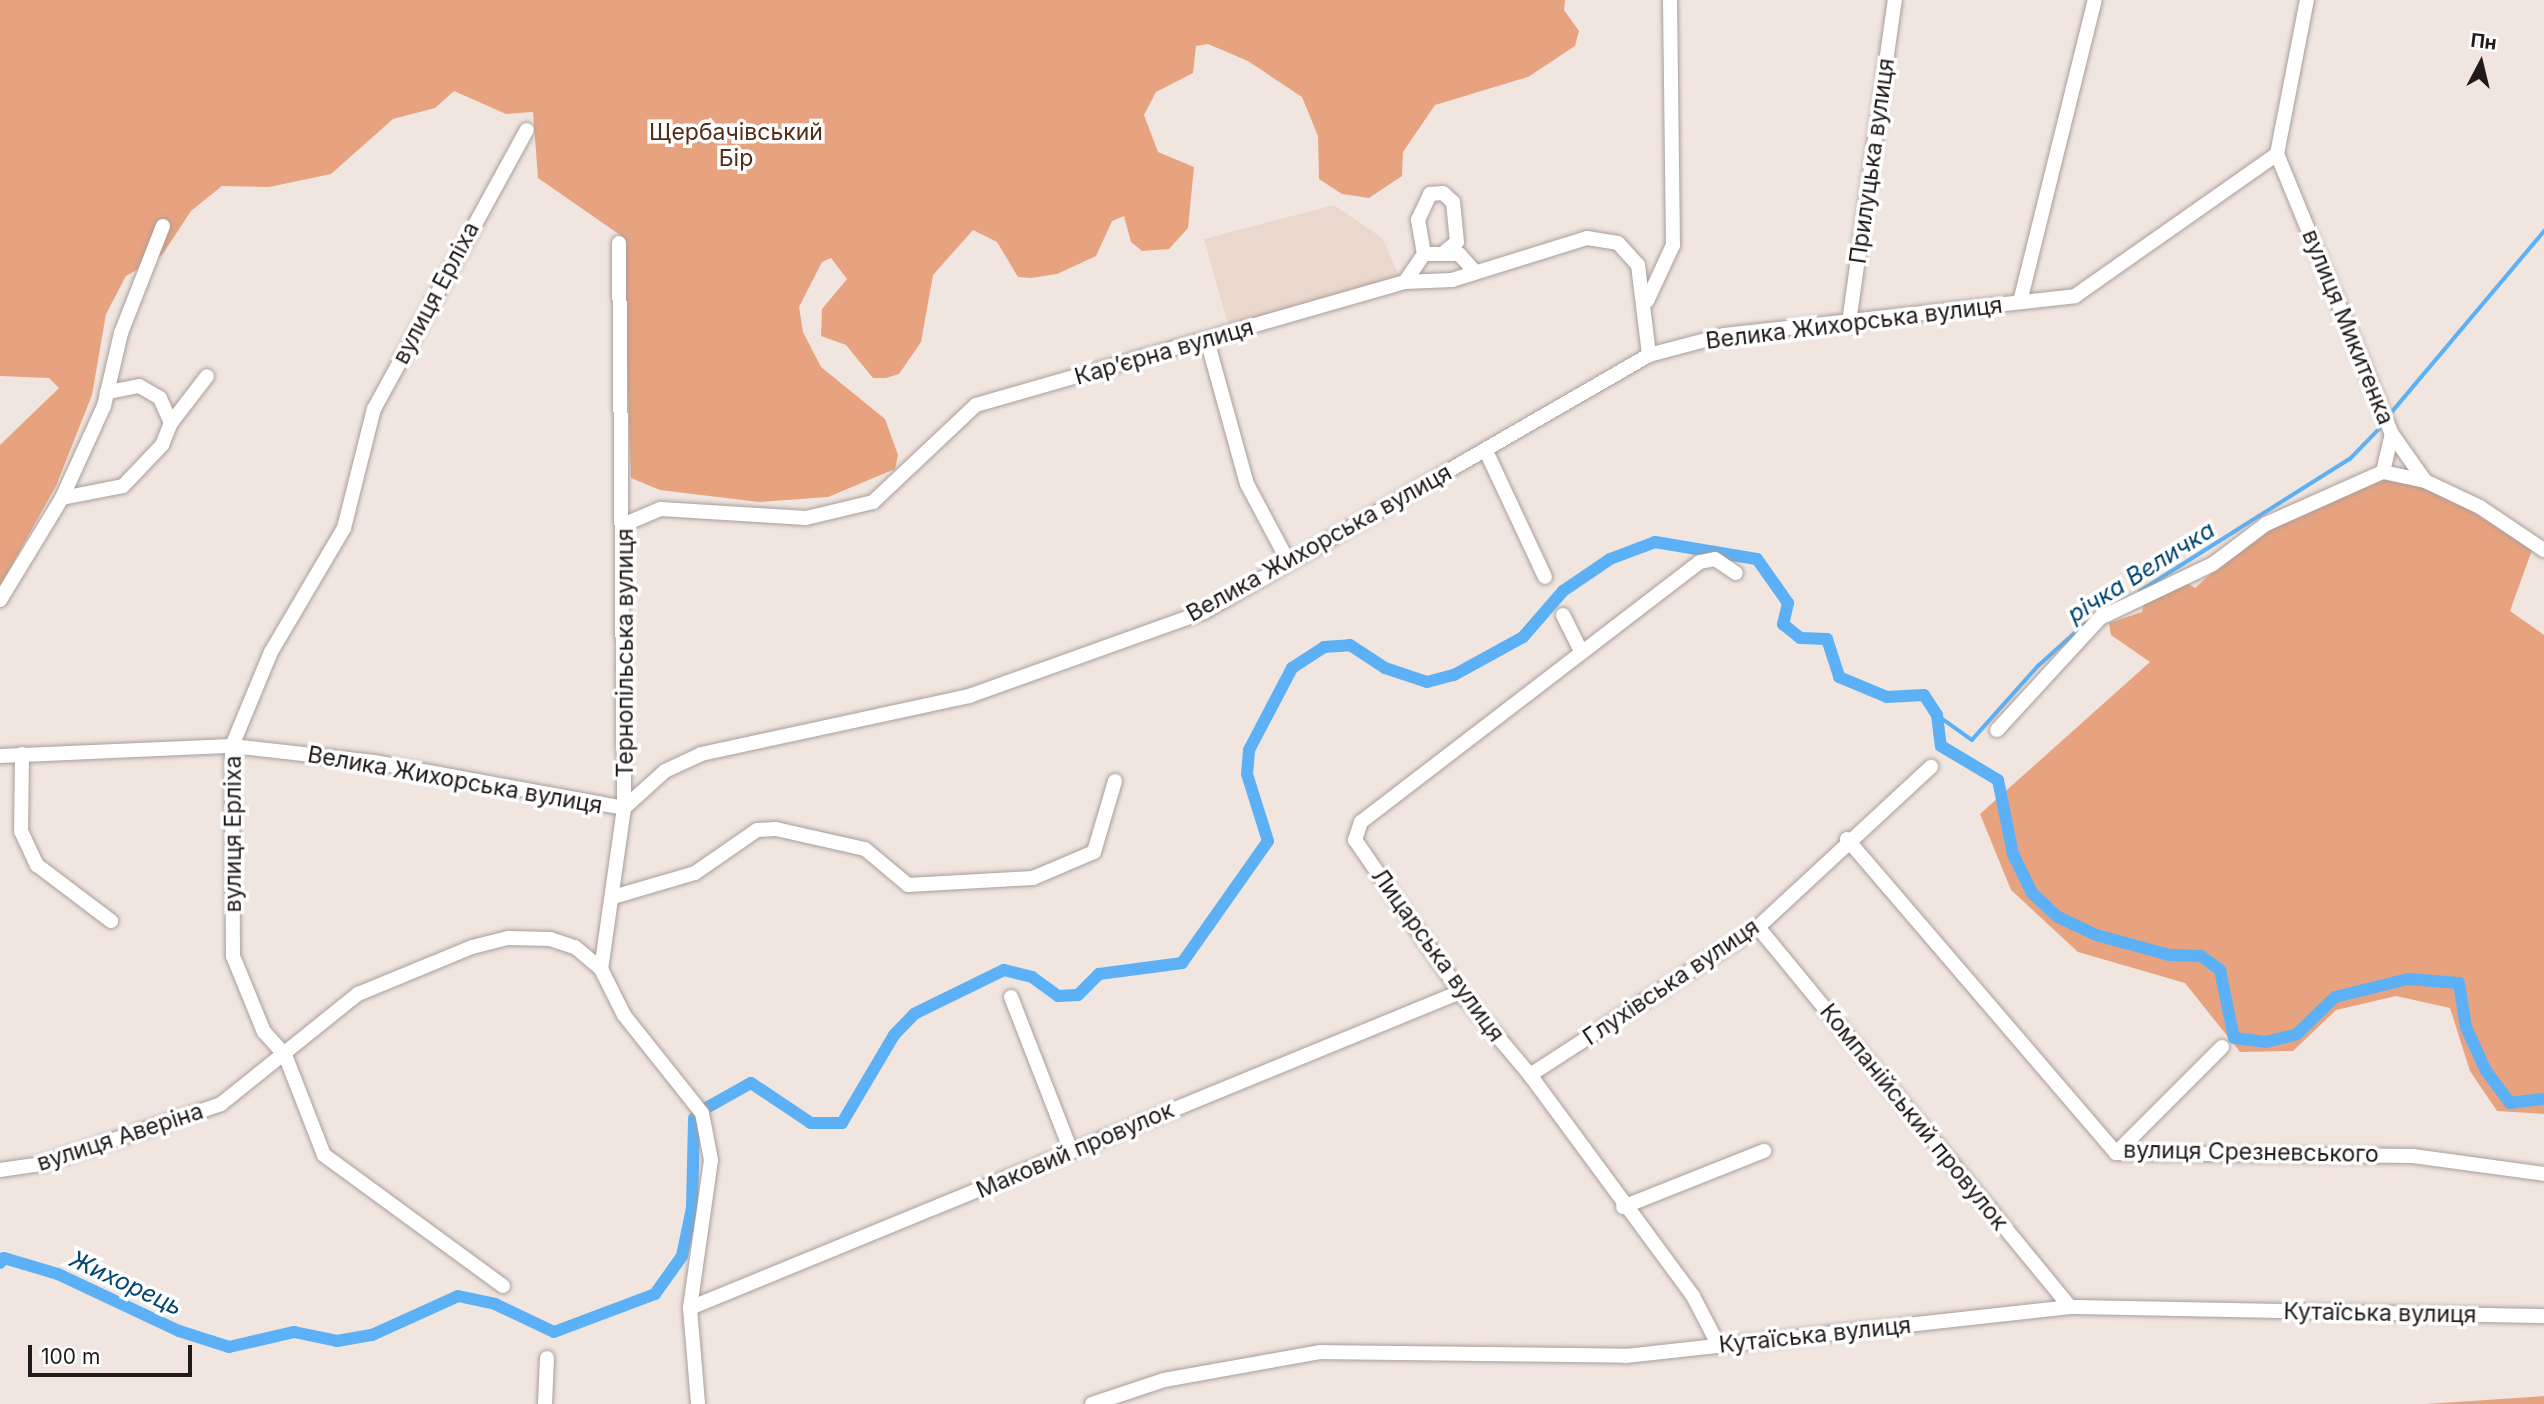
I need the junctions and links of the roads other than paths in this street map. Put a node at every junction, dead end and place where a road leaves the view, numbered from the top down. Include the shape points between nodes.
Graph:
1 (1670, 0) edge
2 (1895, 0) edge
3 (2095, 0) edge
4 (2307, 0) edge
5 (527, 130) dead end
6 (2277, 154) junction
7 (163, 226) dead end
8 (620, 243) dead end
9 (1446, 251) junction
10 (1424, 254) junction
11 (1476, 273) junction
12 (1405, 282) junction
13 (1647, 301) junction
14 (2020, 302) junction
15 (1849, 322) junction
16 (1207, 340) junction
17 (1649, 355) junction
18 (207, 376) dead end
19 (107, 392) junction
20 (171, 423) junction
21 (2392, 434) junction
22 (1486, 451) junction
23 (2383, 472) junction
24 (2425, 481) junction
25 (62, 498) junction
26 (625, 524) junction
27 (2544, 550) edge
28 (1289, 563) junction
29 (1736, 573) dead end
30 (1545, 577) dead end
31 (0, 600) edge
32 (1563, 615) dead end
33 (1581, 651) junction
34 (1997, 730) dead end
35 (232, 746) junction
36 (22, 754) junction
37 (0, 756) edge
38 (1931, 767) dead end
39 (1115, 781) dead end
40 (624, 808) junction
41 (1847, 839) junction
42 (613, 897) junction
43 (111, 921) dead end
44 (1758, 927) junction
45 (601, 969) junction
46 (1460, 992) junction
47 (1011, 997) dead end
48 (2222, 1047) dead end
49 (285, 1055) junction
50 (1530, 1075) junction
51 (1071, 1151) junction
52 (1764, 1151) dead end
53 (2116, 1153) junction
54 (0, 1170) edge
55 (2544, 1174) edge
56 (1623, 1206) junction
57 (503, 1286) dead end
58 (2070, 1307) junction
59 (690, 1308) junction
60 (2544, 1317) edge
61 (1719, 1346) junction
62 (547, 1358) dead end
63 (544, 1404) edge
64 (698, 1404) edge
65 (1091, 1404) edge

1 - 13 street via 1673,245
2 - 15 street, Прилуцька вулиця
3 - 14 street
4 - 6 street
5 - 35 street, вулиця Ерліха via 374,409 344,528 271,652
6 - 14 street, Велика Жихорська вулиця via 2075,296
6 - 21 street, вулиця Микитенка
7 - 19 street via 121,333
8 - 26 street, Тернопільська вулиця
9 - 10 street
9 - 10 street via 1457,242 1458,220 1443,193 1430,194 1420,212
9 - 11 street via 1459,254
10 - 12 street
11 - 12 street, Кар’єрна вулиця
11 - 13 street, Кар’єрна вулиця via 1587,238 1618,243 1638,265
12 - 16 street, Кар’єрна вулиця
13 - 17 street, Кар’єрна вулиця
14 - 15 street, Велика Жихорська вулиця
15 - 17 street, Велика Жихорська вулиця via 1724,335
16 - 26 street, Кар’єрна вулиця via 976,405 873,502 806,518 661,509
16 - 28 street via 1247,484
17 - 22 street, Велика Жихорська вулиця
18 - 20 street
19 - 20 street via 139,386 169,408
19 - 25 street
20 - 25 street via 162,445 123,486
21 - 23 street
21 - 24 street, вулиця Микитенка
22 - 28 street, Велика Жихорська вулиця
22 - 30 street
23 - 24 street
23 - 34 street via 2266,524 2213,564 2100,618
24 - 27 street, вулиця Микитенка via 2480,507
25 - 31 street
26 - 40 street, Тернопільська вулиця
28 - 40 street, Велика Жихорська вулиця via 1204,612 969,696 701,754 665,771
29 - 33 street, Лицарська вулиця via 1715,559 1700,562
32 - 33 street
33 - 46 street, Лицарська вулиця via 1361,822 1355,840
35 - 36 street, Велика Жихорська вулиця
35 - 40 street, Велика Жихорська вулиця via 374,762
35 - 49 street, вулиця Ерліха via 233,956 264,1032
36 - 37 street, Велика Жихорська вулиця
36 - 43 street via 21,831 37,865
38 - 41 street, Глухівська вулиця
39 - 42 street via 1094,852 1033,878 908,885 864,849 776,829 757,830 695,873
40 - 42 street, Тернопільська вулиця
41 - 44 street, Глухівська вулиця
41 - 53 street, вулиця Срезневського
42 - 45 street, Тернопільська вулиця
44 - 50 street, Глухівська вулиця
44 - 58 street, Компанійський провулок
45 - 49 street, вулиця Аверіна via 575,947 550,939 509,938 472,947 358,994
45 - 59 street via 624,1014 702,1113 711,1160
46 - 50 street, Лицарська вулиця
46 - 51 street, Маковий провулок
47 - 51 street
48 - 53 street
49 - 54 street, вулиця Аверіна via 221,1104 185,1119 41,1164
49 - 57 street, вулиця Ерліха via 324,1155
50 - 56 street, Лицарська вулиця
51 - 59 street, Маковий провулок
52 - 56 street
53 - 55 street, вулиця Срезневського via 2413,1156
56 - 61 street, Лицарська вулиця via 1693,1296
58 - 60 street, Кутаїська вулиця
58 - 61 street, Кутаїська вулиця
59 - 64 street
61 - 65 street, Кутаїська вулиця via 1626,1356 1320,1352 1164,1380
62 - 63 street

